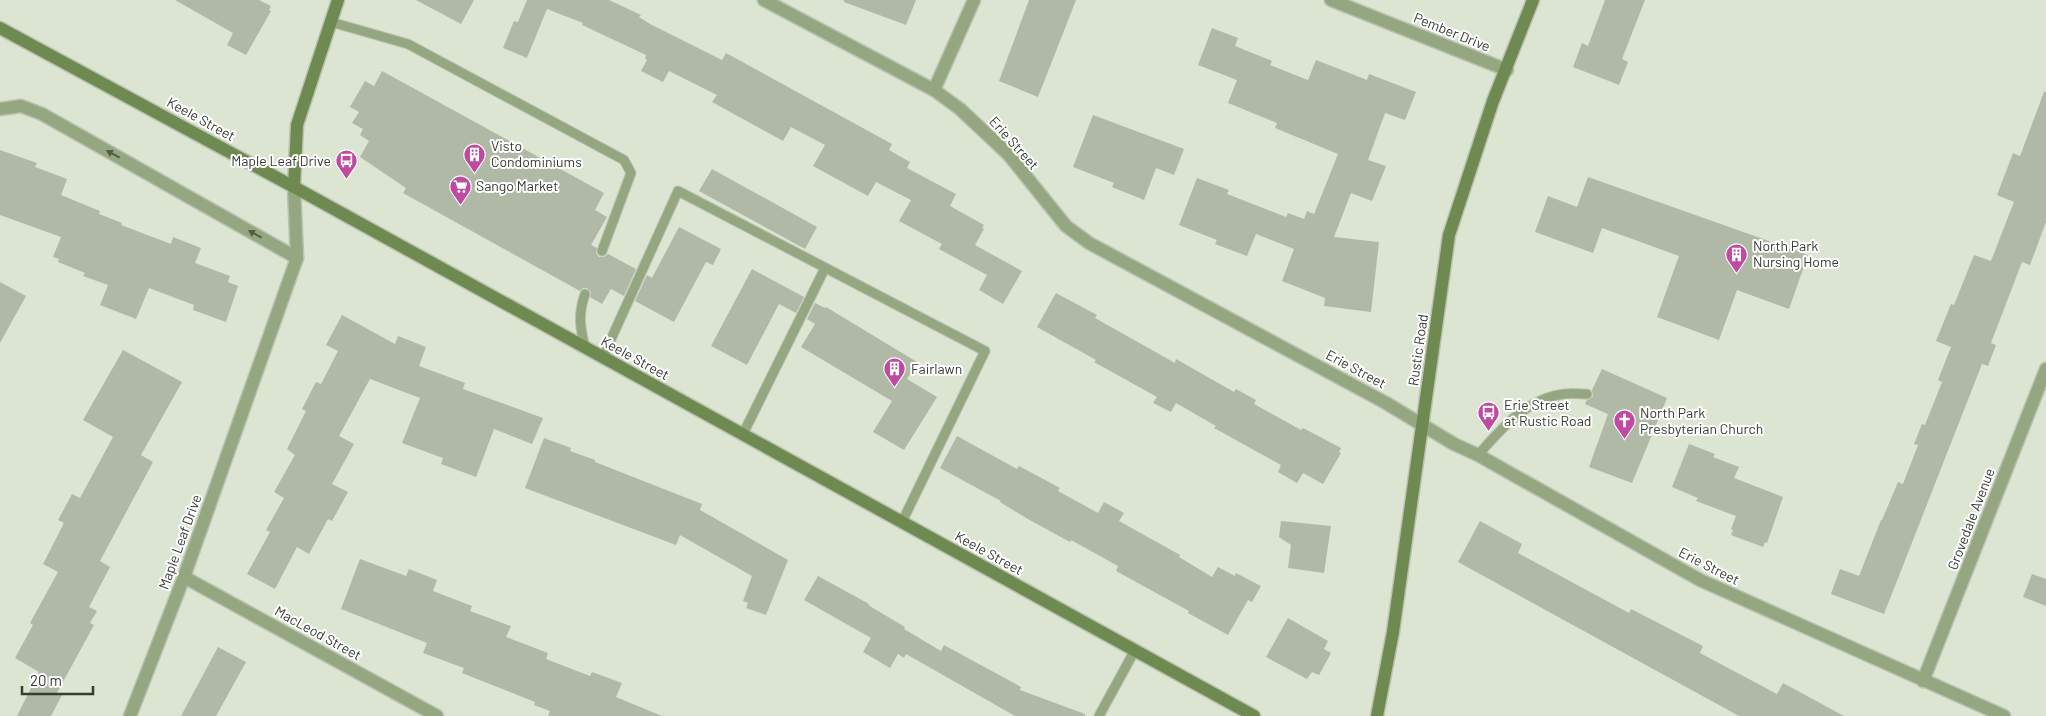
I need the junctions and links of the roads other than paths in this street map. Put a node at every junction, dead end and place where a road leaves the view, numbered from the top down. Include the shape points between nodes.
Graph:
1 (338, 0) edge
2 (764, 0) edge
3 (974, 0) edge
4 (1330, 0) edge
5 (1533, 0) edge
6 (331, 22) junction
7 (0, 28) edge
8 (1507, 70) junction
9 (934, 90) junction
10 (1, 108) edge
11 (294, 187) junction
12 (602, 251) dead end
13 (297, 258) junction
14 (825, 268) junction
15 (585, 294) dead end
16 (585, 347) junction
17 (603, 358) junction
18 (2046, 369) edge
19 (1587, 394) dead end
20 (1424, 424) junction
21 (743, 434) junction
22 (1478, 455) junction
23 (902, 522) junction
24 (184, 577) junction
25 (1135, 650) junction
26 (1923, 681) junction
27 (130, 716) edge
28 (437, 716) edge
29 (1100, 716) edge
30 (1254, 716) edge
31 (1377, 716) edge
32 (2004, 716) edge

1 - 6 main road, Maple Leaf Drive
2 - 9 street, Erie Street
3 - 9 street
4 - 8 street, Pember Drive
5 - 8 main road, Rustic Road
6 - 11 main road, Maple Leaf Drive via 298,125
6 - 12 lane via 408,44 624,160 631,172
7 - 11 main road, Keele Street
8 - 20 main road, Rustic Road via 1493,102 1449,235
9 - 20 street, Erie Street via 1002,148 1066,226 1089,243
13 -> 10 street via 42,114 21,106
11 - 13 street, Maple Leaf Drive
11 - 16 main road, Keele Street
13 - 24 street, Maple Leaf Drive
14 - 17 lane via 678,191
14 - 21 lane
14 - 23 lane via 986,351
15 - 16 lane via 580,309
16 - 17 main road, Keele Street
17 - 21 main road, Keele Street
18 - 26 street, Grovedale Avenue
19 - 22 lane via 1563,394 1536,403 1508,421
20 - 22 street, Erie Street
20 - 31 main road, Rustic Road
21 - 23 main road, Keele Street
22 - 26 street, Erie Street via 1700,580
23 - 25 main road, Keele Street
24 - 27 street, Maple Leaf Drive
24 - 28 street, MacLeod Street
25 - 29 lane
25 - 30 main road, Keele Street
26 - 32 street, Erie Street

